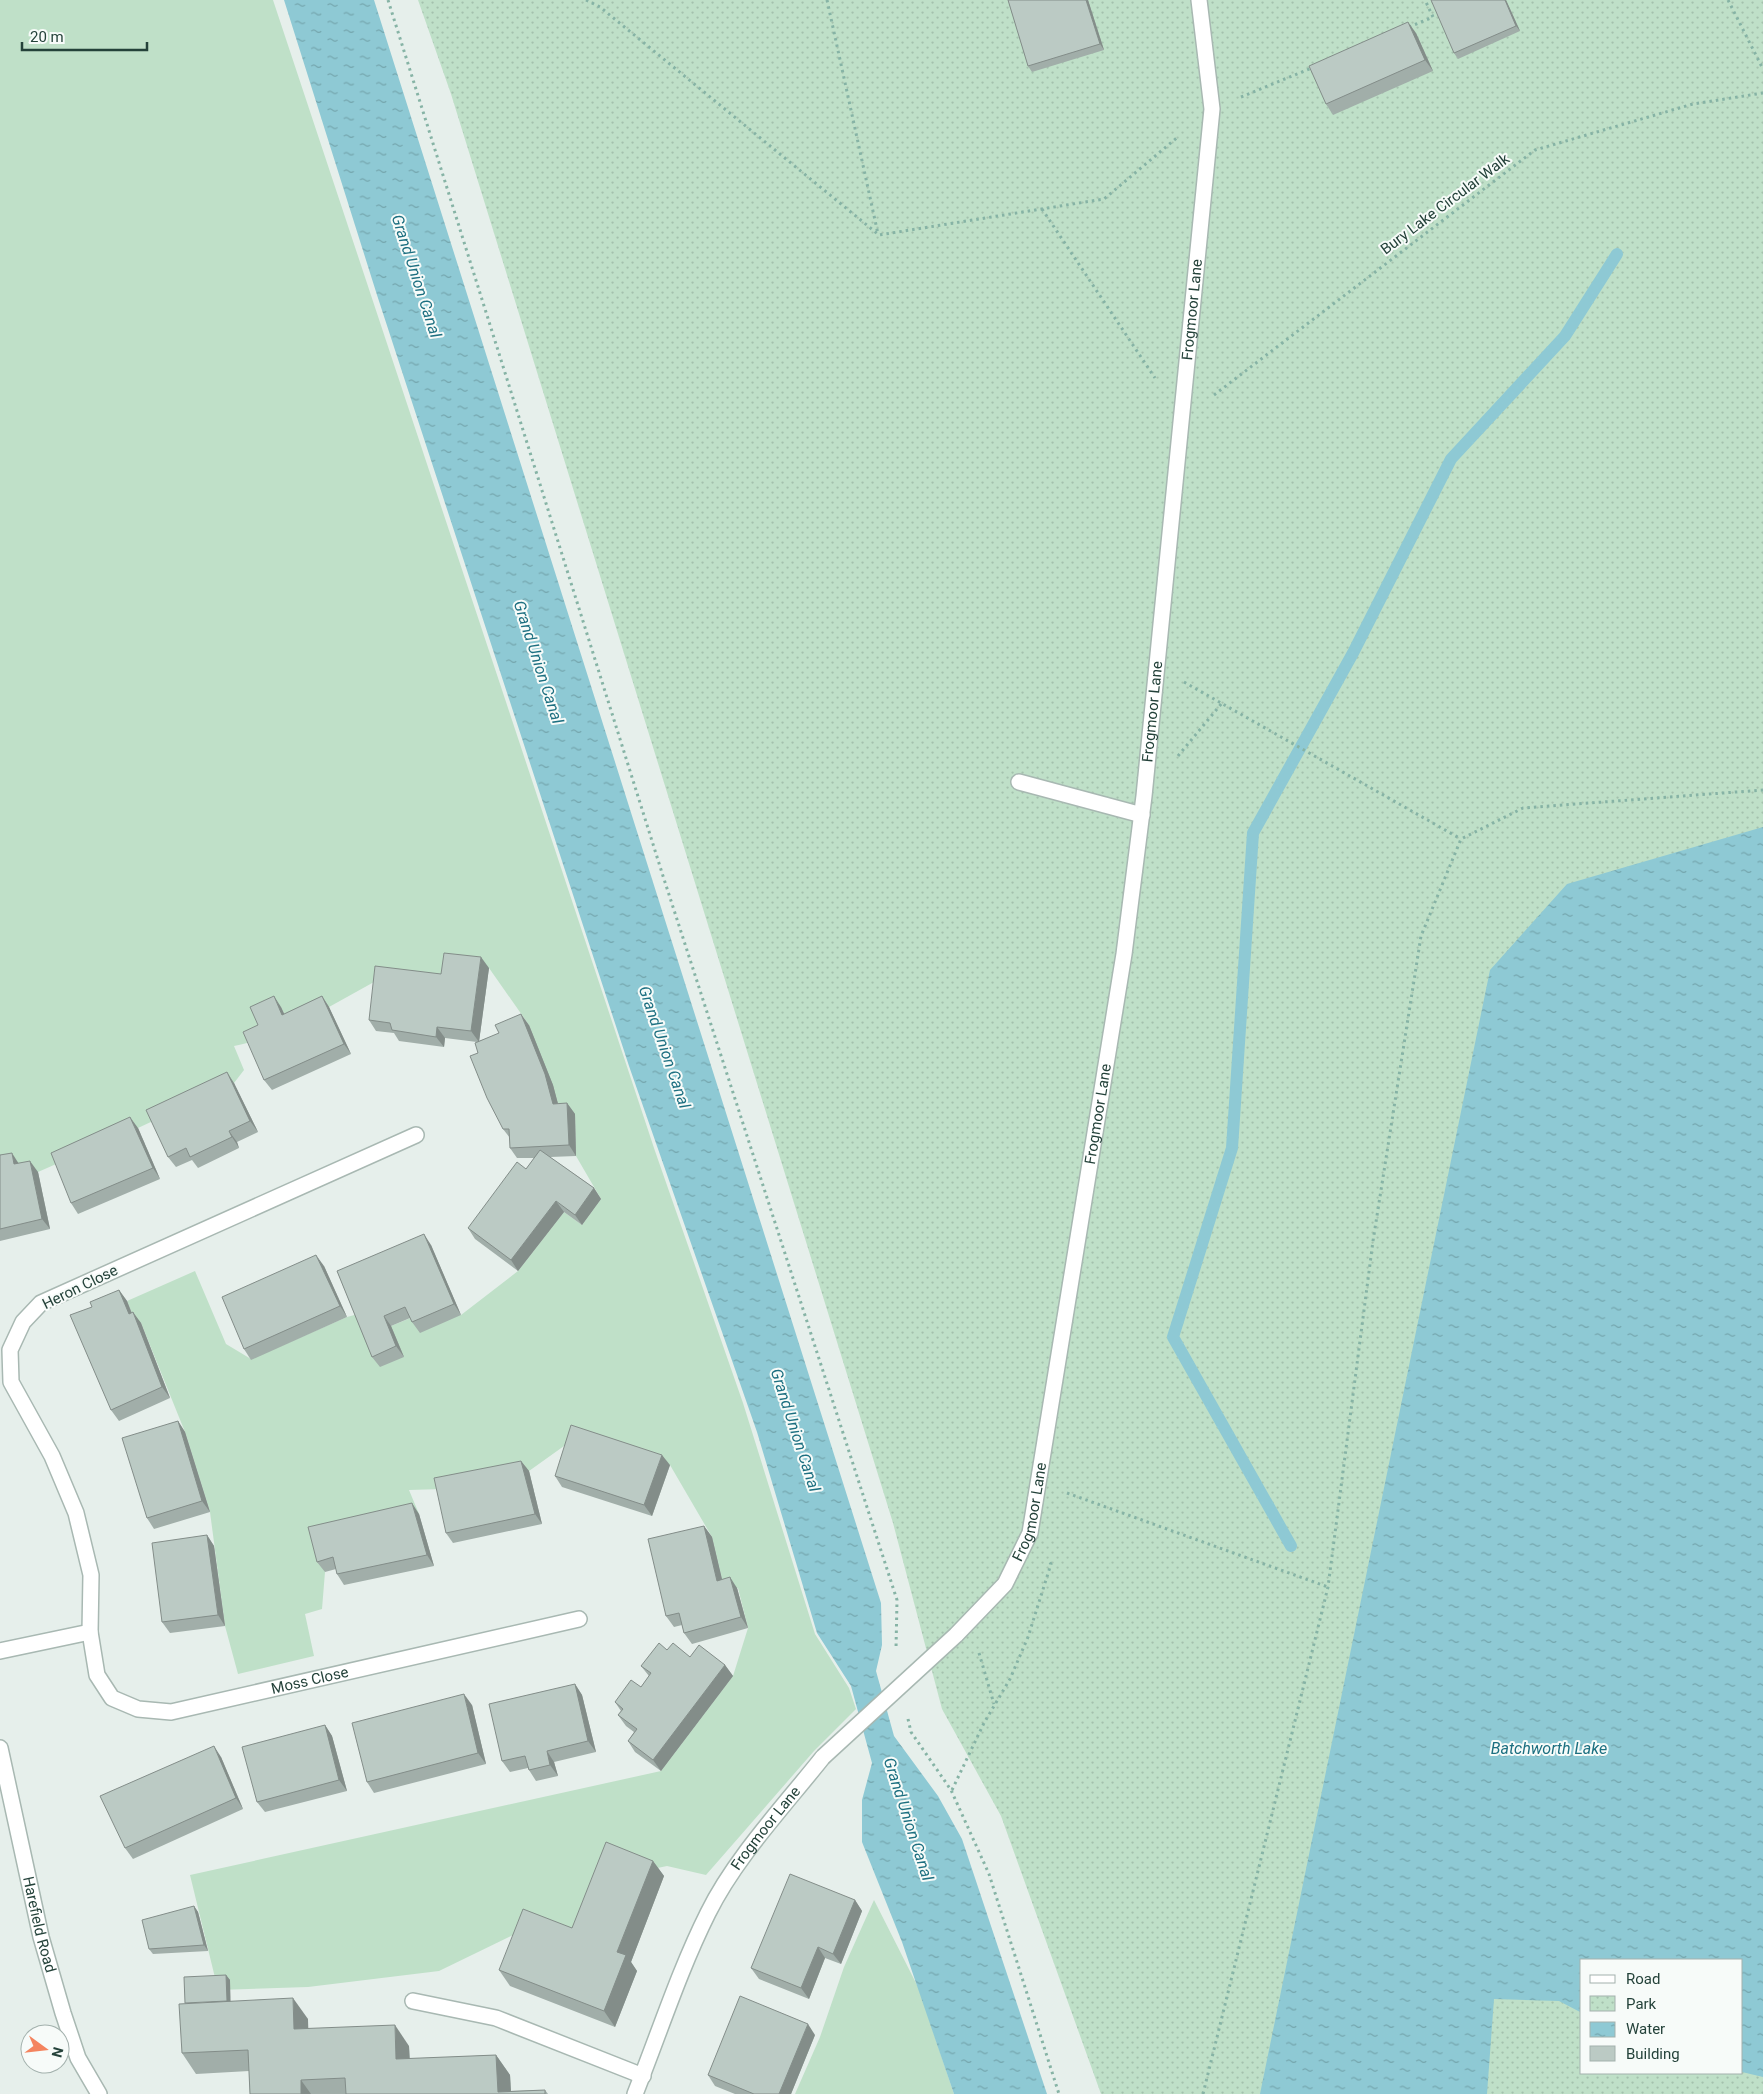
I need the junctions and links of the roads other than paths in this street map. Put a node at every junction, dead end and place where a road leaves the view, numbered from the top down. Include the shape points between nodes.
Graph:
1 (1199, 0) edge
2 (1019, 782) dead end
3 (1142, 815) junction
4 (416, 1135) dead end
5 (579, 1619) dead end
6 (90, 1632) junction
7 (0, 1651) edge
8 (0, 1748) edge
9 (412, 2001) dead end
10 (643, 2076) junction
11 (99, 2094) edge
12 (636, 2094) edge

1 - 3 street, Frogmoor Lane via 1212,109
2 - 3 street
3 - 10 street, Frogmoor Lane, bridge via 1124,954 1030,1533 1005,1584 956,1635 823,1757 737,1865 708,1912
4 - 6 street, Heron Close via 41,1303 23,1322 10,1350 11,1382 52,1456 76,1513 91,1575
5 - 6 street, Moss Close via 171,1712 138,1709 112,1698 97,1675
6 - 7 street
8 - 11 street, Harefield Road via 42,1937 63,2013 78,2058
9 - 10 street via 496,2018
10 - 12 street, Frogmoor Lane

